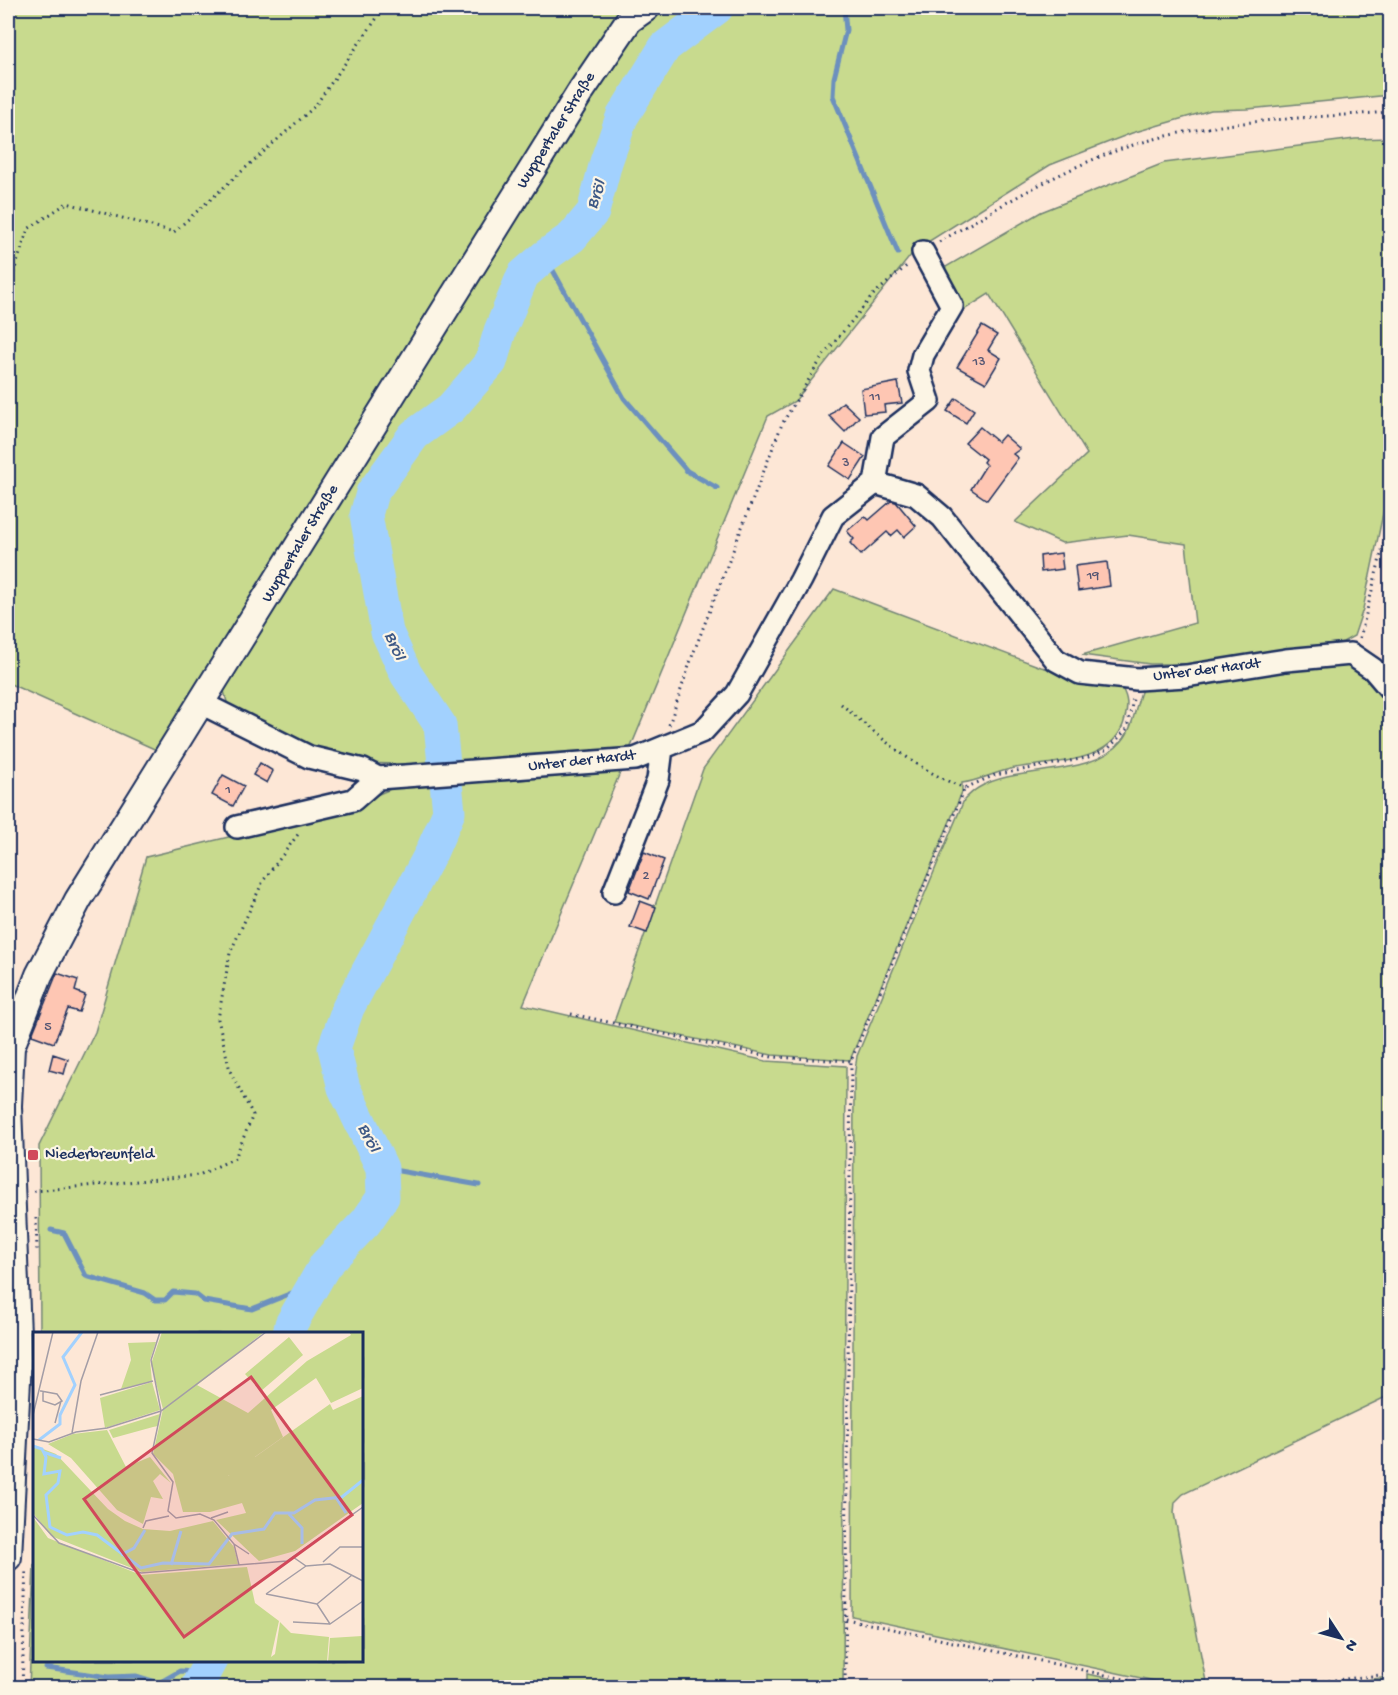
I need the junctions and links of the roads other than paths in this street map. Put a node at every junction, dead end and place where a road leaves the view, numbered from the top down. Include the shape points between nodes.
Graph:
1 (646, 8) edge
2 (923, 252) road end
3 (875, 483) junction
4 (1390, 689) edge
5 (201, 703) junction
6 (662, 748) junction
7 (378, 778) junction
8 (237, 827) dead end
9 (615, 892) dead end
10 (8, 1106) edge
11 (8, 1557) edge

1 - 5 main road, Wuppertaler Straße via 629,20 581,92
2 - 3 street via 952,306 921,363 929,401 883,437
3 - 4 street, Unter der Hardt via 916,495 942,517 1056,660 1080,673 1137,679 1186,676 1351,654 1373,669
3 - 6 street, Unter der Hardt via 833,516 737,694 703,731
5 - 7 street, Unter der Hardt via 309,757
5 - 10 main road, Wuppertaler Straße via 78,900 39,975 11,1047
6 - 7 street, Unter der Hardt via 635,759
6 - 9 street via 658,780
7 - 8 street via 353,800
10 - 11 main road, Wuppertaler Straße via 18,1360

